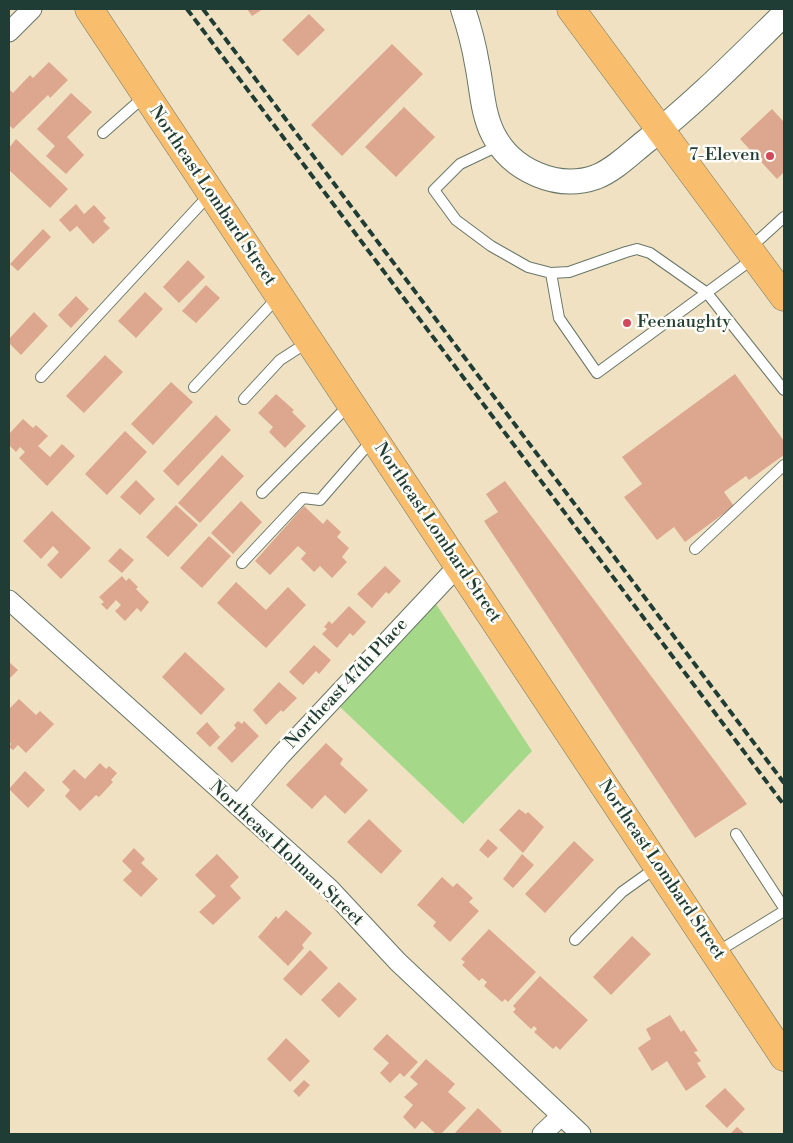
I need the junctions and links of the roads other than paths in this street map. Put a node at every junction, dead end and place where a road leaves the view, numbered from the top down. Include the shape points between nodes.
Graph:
1 (32, 9) edge
2 (89, 9) edge
3 (463, 9) edge
4 (571, 9) edge
5 (784, 14) edge
6 (9, 32) edge
7 (146, 95) junction
8 (661, 130) junction
9 (103, 133) dead end
10 (500, 145) junction
11 (210, 193) junction
12 (784, 217) edge
13 (752, 253) junction
14 (551, 273) junction
15 (707, 293) junction
16 (279, 296) junction
17 (784, 297) edge
18 (309, 341) junction
19 (41, 377) dead end
20 (194, 387) dead end
21 (784, 390) edge
22 (244, 399) dead end
23 (351, 404) junction
24 (374, 438) junction
25 (784, 465) edge
26 (262, 494) dead end
27 (695, 549) dead end
28 (242, 563) dead end
29 (458, 566) junction
30 (9, 600) edge
31 (238, 805) junction
32 (736, 834) dead end
33 (658, 866) junction
34 (784, 910) edge
35 (575, 940) dead end
36 (716, 953) junction
37 (784, 1057) edge
38 (561, 1116) junction
39 (542, 1134) edge
40 (581, 1134) edge

1 - 6 street
2 - 7 main road, Northeast Lombard Street
3 - 10 street via 487,118
4 - 8 main road
5 - 8 street via 688,108
7 - 9 lane
7 - 11 main road, Northeast Lombard Street
8 - 10 street via 606,172 571,182 540,177 517,163
8 - 13 main road
10 - 14 lane via 460,164 434,190 456,220 491,246 528,267
11 - 16 main road, Northeast Lombard Street
11 - 19 lane
12 - 13 lane
13 - 15 lane
13 - 17 main road
14 - 15 lane via 569,272 638,249 650,253
14 - 15 lane via 559,318 597,373
15 - 21 lane
16 - 18 main road, Northeast Lombard Street
16 - 20 lane
18 - 22 lane via 280,360
18 - 23 main road, Northeast Lombard Street
23 - 24 main road, Northeast Lombard Street
23 - 26 lane
24 - 28 lane via 320,500 303,498
24 - 29 main road, Northeast Lombard Street
25 - 27 lane
29 - 31 street, Northeast 47th Place
29 - 33 main road, Northeast Lombard Street
30 - 31 street, Northeast Holman Street via 220,793
31 - 38 street, Northeast Holman Street via 329,888 398,962
32 - 34 lane
33 - 35 lane via 622,892
33 - 36 main road, Northeast Lombard Street
34 - 36 lane
36 - 37 main road, Northeast Lombard Street
38 - 39 street
38 - 40 street, Northeast Holman Street

